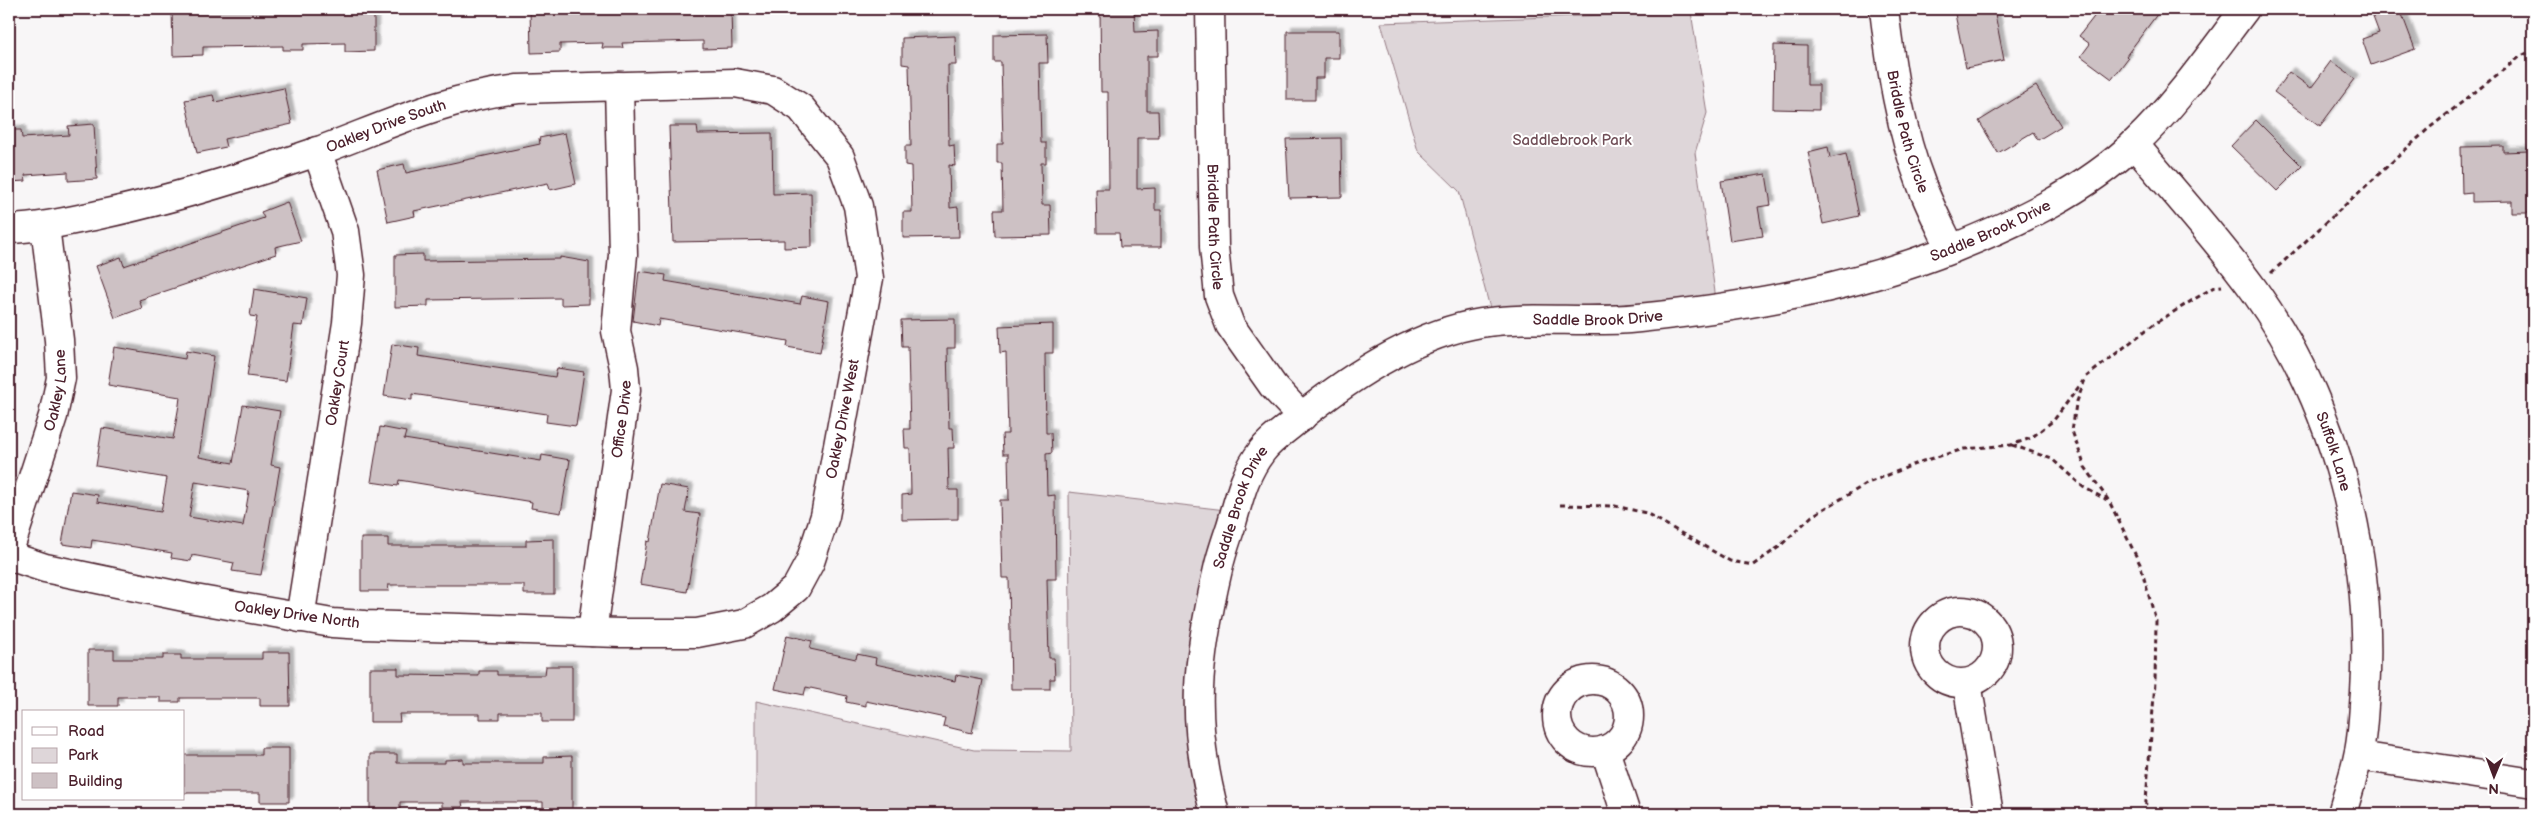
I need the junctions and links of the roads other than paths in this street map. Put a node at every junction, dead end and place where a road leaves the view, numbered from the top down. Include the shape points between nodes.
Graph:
1 (1210, 9) edge
2 (1884, 9) edge
3 (2245, 9) edge
4 (619, 86) junction
5 (772, 90) joint
6 (2134, 144) junction
7 (317, 151) junction
8 (45, 226) junction
9 (9, 229) edge
10 (1951, 249) junction
11 (1302, 417) junction
12 (9, 551) edge
13 (9, 556) edge
14 (300, 618) junction
15 (592, 632) junction
16 (620, 633) joint
17 (1968, 683) dead end
18 (1605, 750) dead end
19 (2359, 756) junction
20 (2533, 783) edge
21 (1215, 814) edge
22 (1626, 814) edge
23 (1989, 814) edge
24 (2342, 814) edge

1 - 11 street, Briddle Path Circle via 1214,247 1219,296 1230,325 1273,386
2 - 10 street, Briddle Path Circle via 1895,85 1910,146 1922,185
3 - 6 street, Saddle Brook Drive via 2184,90
4 - 5 street, Oakley Drive South via 735,83
4 - 7 street, Oakley Drive South via 484,93 422,110
4 - 15 street, Office Drive via 623,254 616,331 626,390
5 - 16 street, Oakley Drive West via 800,108 840,157 858,206 869,278 821,532 796,588 753,619 724,629 697,633
6 - 10 street, Saddle Brook Drive via 2066,195
6 - 19 street, Suffolk Lane via 2247,281 2286,341 2335,454 2358,548 2366,618
7 - 8 street, Oakley Drive South via 161,202
7 - 14 street, Oakley Court via 345,231 351,275 348,323
8 - 9 street, Oakley Drive South
8 - 12 street, Oakley Lane via 59,340 60,378 53,416
10 - 11 street, Saddle Brook Drive via 1825,288 1734,306 1629,319 1479,323 1419,342 1391,356 1351,380
11 - 21 street, Saddle Brook Drive via 1264,448 1242,484 1205,622 1197,694 1198,729
13 - 14 street, Oakley Drive North via 45,568
14 - 15 street, Oakley Drive North via 365,625
15 - 16 street, Oakley Drive North
17 - 23 street
18 - 22 street
19 - 20 street
19 - 24 street, Suffolk Lane

